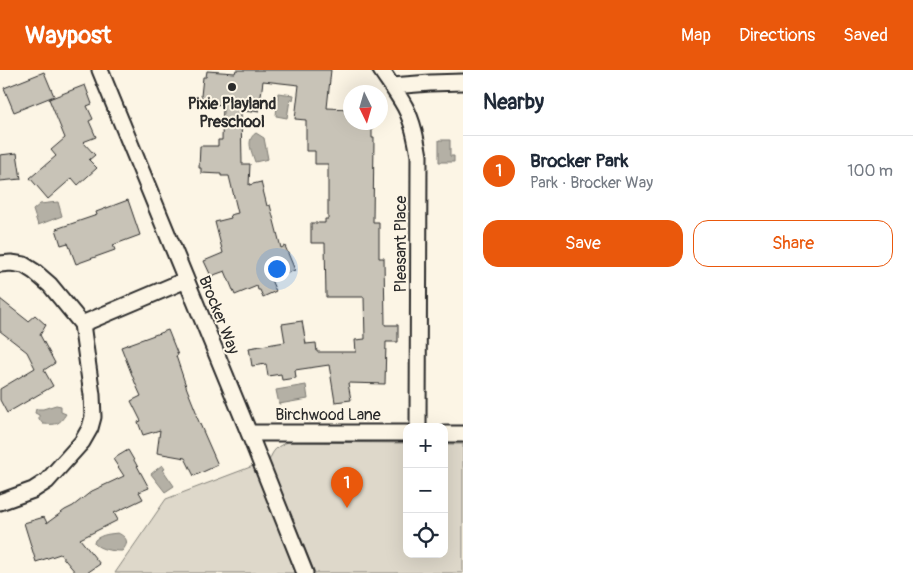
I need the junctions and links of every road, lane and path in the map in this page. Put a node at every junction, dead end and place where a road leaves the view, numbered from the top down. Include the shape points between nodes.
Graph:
1 (100, 70) edge
2 (381, 70) edge
3 (463, 82) edge
4 (392, 86) junction
5 (0, 264) edge
6 (186, 280) junction
7 (82, 324) junction
8 (418, 423) edge
9 (249, 433) junction
10 (403, 433) edge
11 (448, 434) edge
12 (463, 434) edge
13 (0, 502) edge
14 (305, 573) edge

1 - 6 street, Brocker Way
2 - 4 street, Pleasant Place
3 - 4 street
4 - 8 street, Pleasant Place via 412,124 419,156
5 - 7 street via 11,263 35,272
6 - 7 street
6 - 9 street, Brocker Way
7 - 13 street via 92,395 90,428 82,442 47,481 33,490
9 - 10 street, Birchwood Lane
9 - 14 street, Brocker Way
11 - 12 street

